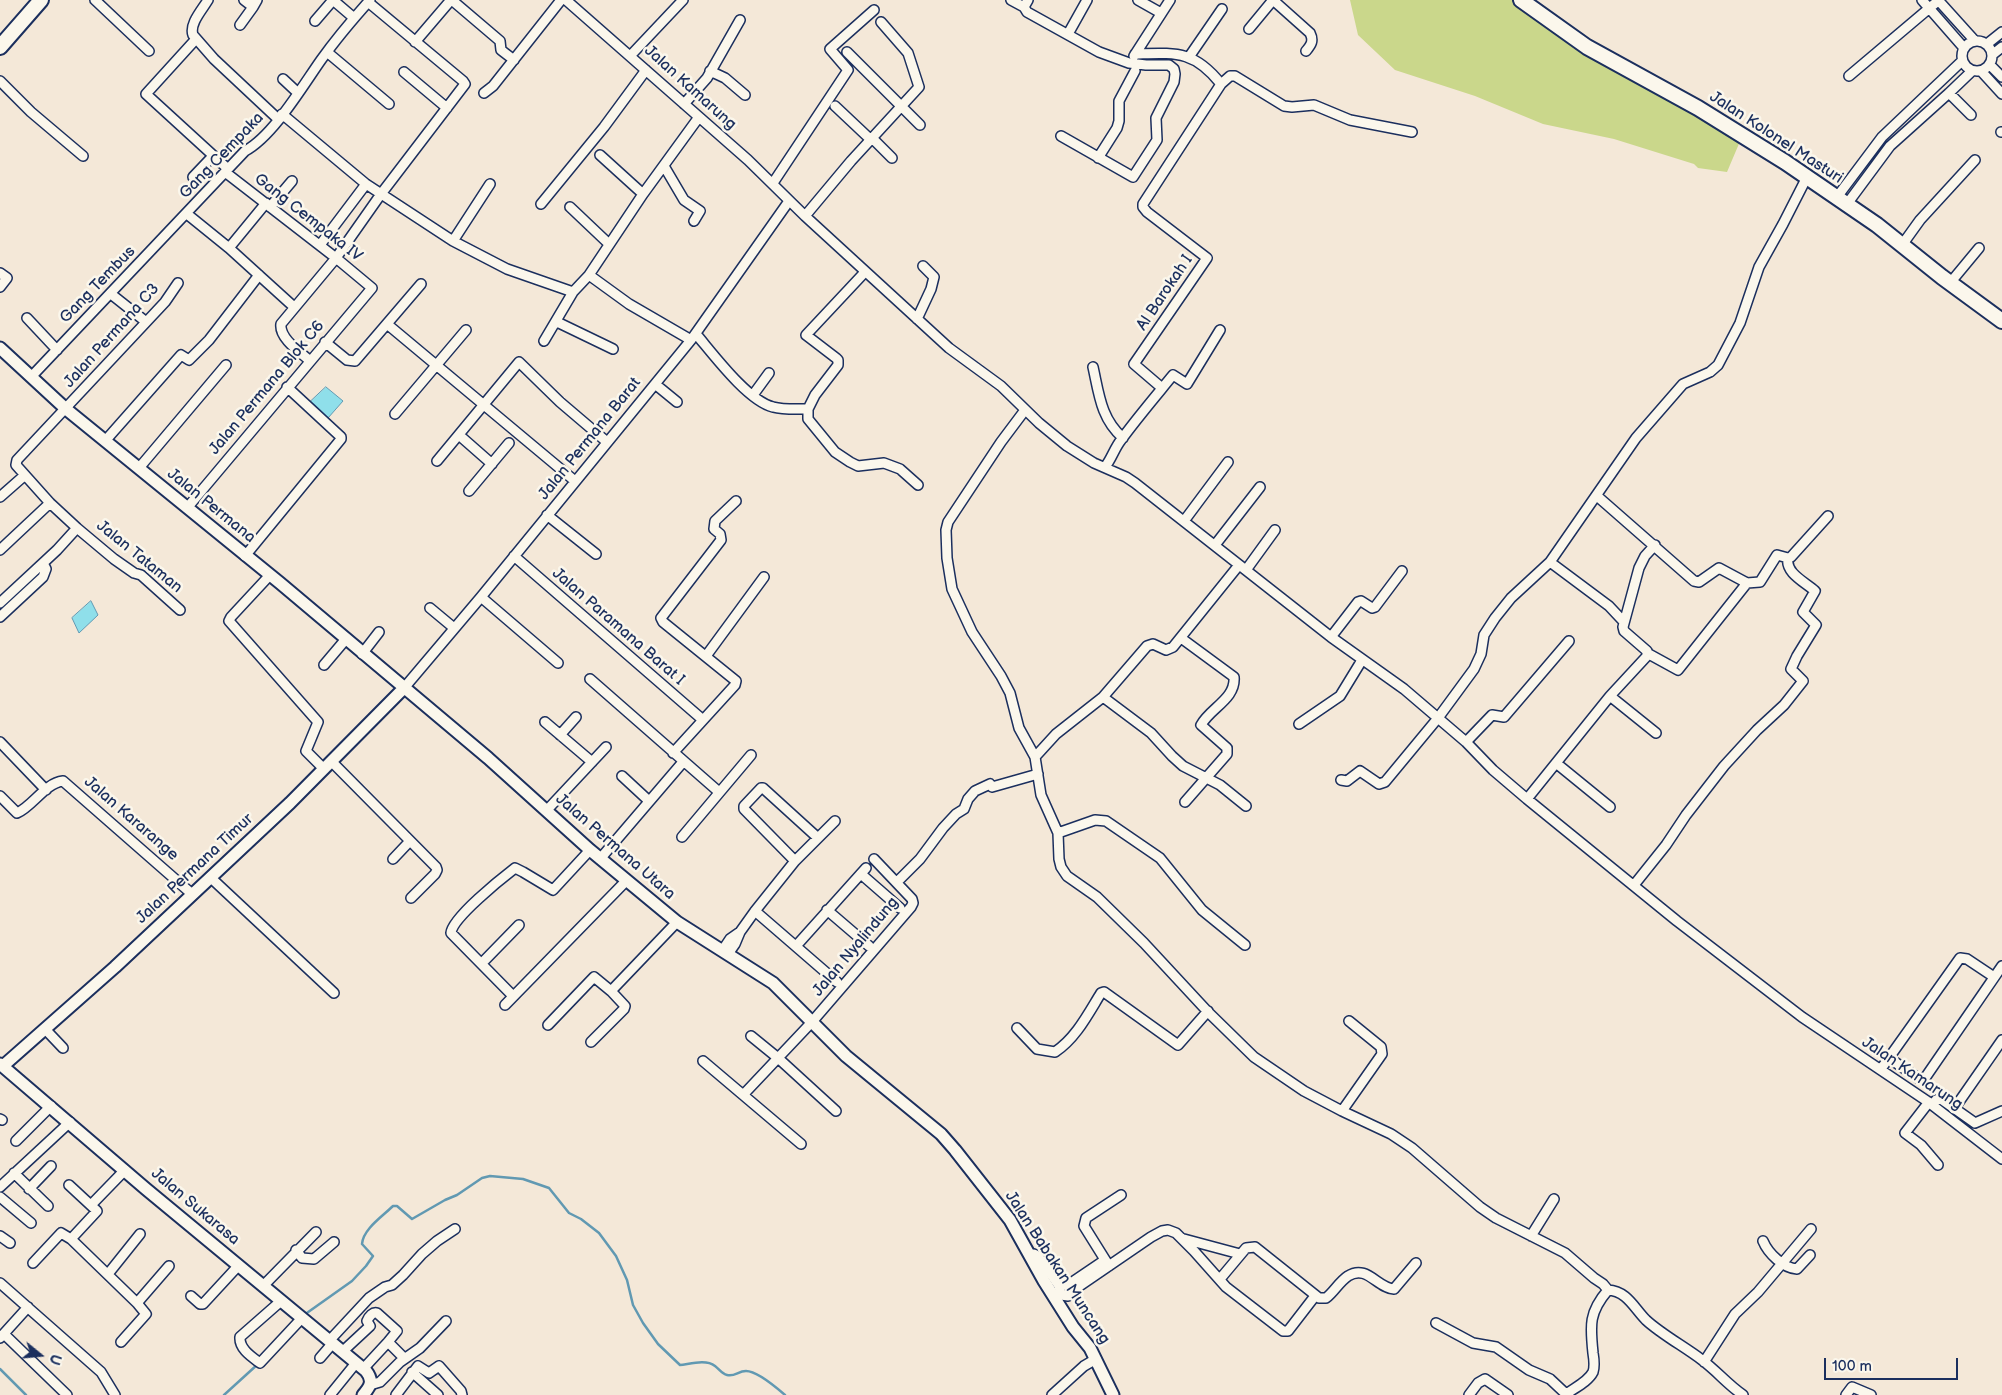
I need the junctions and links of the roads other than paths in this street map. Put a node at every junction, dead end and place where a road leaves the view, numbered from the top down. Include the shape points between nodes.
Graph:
1 (41, 0) edge
2 (97, 0) edge
3 (208, 0) edge
4 (244, 0) edge
5 (333, 0) edge
6 (561, 0) edge
7 (566, 0) edge
8 (682, 0) edge
9 (1011, 0) edge
10 (1087, 0) edge
11 (1138, 0) edge
12 (1170, 0) edge
13 (1273, 0) edge
14 (1521, 0) edge
15 (1938, 0) edge
16 (369, 1) edge
17 (255, 3) edge
18 (1926, 3) edge
19 (1026, 4) edge
20 (1222, 9) dead end
21 (874, 10) dead end
22 (1161, 13) junction
23 (354, 18) junction
24 (740, 20) dead end
25 (316, 21) dead end
26 (881, 22) dead end
27 (240, 25) dead end
28 (1249, 29) dead end
29 (2002, 32) edge
30 (1068, 34) junction
31 (196, 40) junction
32 (1975, 41) junction
33 (415, 42) junction
34 (1987, 44) junction
35 (0, 47) edge
36 (1964, 48) junction
37 (2002, 48) edge
38 (1306, 51) dead end
39 (149, 52) dead end
40 (327, 52) junction
41 (847, 52) dead end
42 (1135, 54) junction
43 (631, 55) junction
44 (1189, 56) junction
45 (514, 60) junction
46 (1991, 60) junction
47 (1962, 61) junction
48 (1129, 63) junction
49 (646, 70) junction
50 (710, 71) junction
51 (1135, 71) dead end
52 (1976, 71) junction
53 (404, 72) dead end
54 (1849, 76) dead end
55 (2002, 77) edge
56 (283, 79) dead end
57 (0, 82) edge
58 (1221, 84) junction
59 (298, 93) junction
60 (484, 93) dead end
61 (1949, 93) junction
62 (2002, 94) edge
63 (745, 95) dead end
64 (389, 104) dead end
65 (684, 104) junction
66 (1916, 104) junction
67 (835, 106) dead end
68 (901, 107) junction
69 (447, 108) junction
70 (1926, 114) junction
71 (1971, 115) dead end
72 (280, 117) junction
73 (699, 117) junction
74 (920, 125) dead end
75 (1412, 132) dead end
76 (1061, 136) dead end
77 (871, 139) junction
78 (600, 155) dead end
79 (83, 156) dead end
80 (212, 156) junction
81 (892, 158) dead end
82 (1098, 158) junction
83 (1974, 160) dead end
84 (664, 166) junction
85 (226, 171) junction
86 (192, 177) dead end
87 (1807, 177) junction
88 (292, 181) dead end
89 (773, 183) junction
90 (366, 184) junction
91 (490, 184) dead end
92 (381, 194) junction
93 (643, 194) junction
94 (790, 201) junction
95 (1842, 201) junction
96 (541, 204) dead end
97 (268, 205) junction
98 (570, 207) dead end
99 (187, 214) junction
100 (805, 216) junction
101 (694, 221) dead end
102 (453, 242) junction
103 (609, 244) junction
104 (320, 245) junction
105 (1902, 245) junction
106 (229, 248) junction
107 (1979, 248) dead end
108 (336, 258) junction
109 (923, 266) dead end
110 (865, 272) junction
111 (0, 273) edge
112 (259, 275) junction
113 (589, 275) junction
114 (178, 282) dead end
115 (1950, 283) junction
116 (421, 284) dead end
117 (0, 287) edge
118 (372, 288) joint
119 (573, 292) junction
120 (111, 294) junction
121 (294, 308) junction
122 (27, 318) dead end
123 (917, 319) junction
124 (145, 321) junction
125 (2002, 321) edge
126 (557, 322) junction
127 (387, 324) junction
128 (466, 330) dead end
129 (1220, 330) dead end
130 (693, 337) junction
131 (544, 341) dead end
132 (325, 342) junction
133 (0, 348) edge
134 (613, 349) dead end
135 (57, 350) junction
136 (310, 360) junction
137 (437, 364) junction
138 (226, 365) dead end
139 (1093, 367) dead end
140 (770, 373) dead end
141 (31, 377) junction
142 (654, 384) junction
143 (287, 387) junction
144 (1162, 388) junction
145 (753, 395) junction
146 (677, 402) dead end
147 (484, 404) junction
148 (66, 409) junction
149 (808, 409) junction
150 (1025, 410) junction
151 (394, 414) dead end
152 (459, 435) junction
153 (1123, 438) junction
154 (105, 441) junction
155 (607, 442) junction
156 (509, 443) dead end
157 (437, 461) dead end
158 (1228, 462) dead end
159 (143, 463) junction
160 (492, 464) junction
161 (1105, 467) junction
162 (25, 475) junction
163 (575, 481) junction
164 (918, 484) dead end
165 (1260, 487) dead end
166 (469, 491) dead end
167 (1597, 496) junction
168 (0, 497) edge
169 (736, 501) dead end
170 (50, 503) junction
171 (187, 508) junction
172 (547, 516) junction
173 (1828, 516) dead end
174 (1184, 521) junction
175 (78, 528) junction
176 (1276, 530) dead end
177 (1216, 545) junction
178 (1655, 545) junction
179 (0, 550) edge
180 (596, 554) dead end
181 (246, 556) junction
182 (514, 556) junction
183 (1788, 558) junction
184 (1550, 562) junction
185 (43, 563) junction
186 (1243, 568) junction
187 (1402, 571) dead end
188 (270, 575) junction
189 (764, 577) dead end
190 (1747, 582) junction
191 (481, 596) junction
192 (0, 603) edge
193 (430, 608) dead end
194 (180, 610) dead end
195 (0, 617) edge
196 (1624, 622) junction
197 (454, 628) junction
198 (379, 632) dead end
199 (1330, 637) junction
200 (1181, 638) junction
201 (346, 639) junction
202 (1569, 641) dead end
203 (1648, 653) junction
204 (362, 654) junction
205 (706, 656) junction
206 (1362, 660) junction
207 (558, 663) dead end
208 (324, 666) dead end
209 (590, 679) dead end
210 (404, 688) junction
211 (1610, 696) junction
212 (1103, 697) junction
213 (576, 716) dead end
214 (1438, 718) junction
215 (703, 720) junction
216 (546, 722) dead end
217 (1299, 724) dead end
218 (1656, 733) dead end
219 (560, 734) junction
220 (0, 742) edge
221 (1466, 742) junction
222 (606, 747) dead end
223 (673, 753) junction
224 (751, 755) dead end
225 (1035, 757) junction
226 (592, 762) junction
227 (683, 762) junction
228 (1556, 763) junction
229 (328, 765) junction
230 (1038, 774) junction
231 (622, 776) dead end
232 (1208, 778) junction
233 (1341, 780) dead end
234 (46, 790) junction
235 (719, 792) junction
236 (0, 796) edge
237 (1527, 799) junction
238 (649, 801) junction
239 (1185, 802) dead end
240 (1246, 806) dead end
241 (1610, 807) dead end
242 (547, 810) junction
243 (834, 821) dead end
244 (1058, 833) junction
245 (682, 837) dead end
246 (818, 838) junction
247 (410, 841) junction
248 (590, 850) junction
249 (393, 859) dead end
250 (600, 859) junction
251 (874, 859) dead end
252 (796, 861) junction
253 (210, 877) junction
254 (627, 880) junction
255 (897, 882) junction
256 (1634, 885) junction
257 (192, 894) junction
258 (411, 898) dead end
259 (900, 908) dead end
260 (828, 910) junction
261 (755, 911) junction
262 (677, 922) junction
263 (519, 925) dead end
264 (1244, 945) dead end
265 (796, 946) junction
266 (870, 946) dead end
267 (725, 952) junction
268 (482, 963) junction
269 (2002, 966) edge
270 (1994, 977) junction
271 (838, 982) dead end
272 (611, 991) junction
273 (334, 993) dead end
274 (514, 996) junction
275 (505, 1004) dead end
276 (1208, 1011) junction
277 (1349, 1021) dead end
278 (811, 1023) junction
279 (548, 1025) dead end
280 (1017, 1028) dead end
281 (45, 1029) junction
282 (750, 1036) dead end
283 (2002, 1040) edge
284 (590, 1042) dead end
285 (63, 1048) dead end
286 (778, 1058) junction
287 (1888, 1058) junction
288 (703, 1061) dead end
289 (1, 1066) edge
290 (1881, 1069) junction
291 (743, 1096) junction
292 (1931, 1104) junction
293 (51, 1106) junction
294 (1954, 1108) junction
295 (836, 1110) dead end
296 (2002, 1111) edge
297 (1342, 1112) junction
298 (70, 1122) junction
299 (16, 1141) dead end
300 (801, 1144) dead end
301 (2002, 1158) edge
302 (1938, 1165) dead end
303 (51, 1166) dead end
304 (125, 1170) junction
305 (14, 1173) junction
306 (69, 1185) dead end
307 (0, 1187) edge
308 (29, 1188) junction
309 (1121, 1195) dead end
310 (0, 1197) edge
311 (1554, 1199) dead end
312 (92, 1204) junction
313 (48, 1206) dead end
314 (31, 1223) dead end
315 (455, 1229) dead end
316 (1811, 1230) dead end
317 (316, 1232) dead end
318 (140, 1234) dead end
319 (0, 1236) edge
320 (1531, 1236) junction
321 (1181, 1238) junction
322 (72, 1239) junction
323 (1763, 1241) dead end
324 (334, 1242) dead end
325 (10, 1243) dead end
326 (296, 1250) junction
327 (1240, 1254) junction
328 (1810, 1255) dead end
329 (1031, 1256) junction
330 (33, 1263) dead end
331 (1107, 1263) junction
332 (1416, 1264) dead end
333 (1782, 1264) junction
334 (239, 1265) junction
335 (169, 1266) dead end
336 (108, 1274) junction
337 (1220, 1279) junction
338 (0, 1282) edge
339 (263, 1286) junction
340 (1608, 1290) junction
341 (190, 1296) dead end
342 (1315, 1296) junction
343 (281, 1300) junction
344 (137, 1303) junction
345 (28, 1307) junction
346 (302, 1318) junction
347 (446, 1320) dead end
348 (1436, 1323) dead end
349 (2, 1336) edge
350 (121, 1342) dead end
351 (331, 1342) junction
352 (388, 1342) junction
353 (342, 1352) junction
354 (320, 1358) dead end
355 (404, 1358) junction
356 (1096, 1359) junction
357 (1704, 1362) junction
358 (412, 1372) junction
359 (365, 1373) junction
360 (67, 1395) edge
361 (115, 1395) edge
362 (330, 1395) edge
363 (363, 1395) edge
364 (396, 1395) edge
365 (438, 1395) edge
366 (462, 1395) edge
367 (1052, 1395) edge
368 (1113, 1395) edge
369 (1469, 1395) edge
370 (1508, 1395) edge
371 (1566, 1395) edge
372 (1744, 1395) edge
373 (1846, 1395) edge
374 (1871, 1395) edge

1 - 35 main road
2 - 39 street
3 - 31 street via 192,28
4 - 17 street
5 - 23 street
5 - 25 street
6 - 45 street
7 - 43 street, Jalan Kamarung
8 - 43 street
9 - 19 street
10 - 30 street
11 - 22 street
12 - 22 street
13 - 28 street
13 - 38 street via 1310,33 1312,43
14 - 87 main road, Jalan Kolonel Masturi via 1587,47 1698,108
15 - 18 street
15 - 32 street
16 - 23 street, Gang Cempaka
16 - 33 street
17 - 27 street
18 - 36 street
18 - 54 street
19 - 30 street via 1027,12
20 - 44 street
21 - 89 street via 830,48 848,70
22 - 42 street
23 - 40 street, Gang Cempaka
24 - 50 street
26 - 68 street via 908,52 919,85
29 - 34 street
30 - 48 street via 1099,52
31 - 72 street
31 - 80 street, Gang Cempaka IV via 146,94
32 - 34 street
32 - 36 street
33 - 45 street via 453,1 493,33 500,41 501,50
33 - 69 street via 465,84
34 - 46 street via 1991,49
36 - 47 street
37 - 46 street
40 - 59 street, Gang Cempaka
40 - 64 street
41 - 68 street
42 - 44 street
42 - 48 street
43 - 49 street, Jalan Kamarung
44 - 58 street
45 - 60 street
46 - 52 street
46 - 55 street
47 - 52 street via 1966,67
47 - 66 street
48 - 82 street via 1169,65 1174,69 1174,82 1156,118 1157,140 1133,177
49 - 65 street, Jalan Kamarung
49 - 96 street
50 - 63 street via 725,78
50 - 65 street
51 - 82 street via 1119,101 1117,128
52 - 61 street
52 - 62 street
53 - 69 street
56 - 59 street
57 - 79 street
58 - 75 street via 1235,76 1284,106 1314,104 1350,120
58 - 144 street, Al Barokah I via 1143,204 1147,212 1207,258 1134,364
59 - 72 street, Gang Cempaka
61 - 70 street
61 - 71 street
65 - 73 street, Jalan Kamarung
66 - 70 street
66 - 95 street via 1882,137 1854,175
67 - 77 street
68 - 74 street
68 - 77 street
69 - 92 street
70 - 95 street via 1890,146 1864,181
72 - 85 street, Gang Cempaka via 256,145 245,151
72 - 90 street
73 - 84 street
73 - 89 street, Jalan Kamarung
76 - 82 street
77 - 81 street
77 - 100 street
78 - 93 street
80 - 85 street, Gang Cempaka IV
80 - 86 street
83 - 105 street
84 - 93 street
84 - 101 street via 684,200 700,211
85 - 97 street, Gang Cempaka IV
85 - 99 street, Gang Cempaka
87 - 95 main road, Jalan Kolonel Masturi
87 - 167 street via 1759,267 1740,322 1718,364 1678,390 1636,438
88 - 97 street
89 - 94 street, Jalan Kamarung
90 - 92 street
90 - 104 street
91 - 102 street
92 - 102 street
92 - 108 street
93 - 103 street
94 - 100 street, Jalan Kamarung
94 - 130 street, Jalan Permana Barat
95 - 105 main road, Jalan Kolonel Masturi
97 - 104 street, Gang Cempaka IV
97 - 106 street
98 - 103 street
99 - 106 street
99 - 120 street, Gang Tembus
100 - 110 street, Jalan Kamarung
102 - 119 street via 507,269
103 - 113 street
104 - 108 street, Gang Cempaka IV
105 - 115 main road, Jalan Kolonel Masturi
106 - 112 street
107 - 115 street
108 - 118 street, Gang Cempaka IV
108 - 121 street
109 - 123 street via 934,277
110 - 123 street, Jalan Kamarung
110 - 149 street via 806,335 838,360 838,365
111 - 117 street via 7,278
112 - 121 street
112 - 154 street via 209,340 189,360 181,355
113 - 119 street
113 - 130 street via 629,304
114 - 124 street, Jalan Permana C3 via 165,302
115 - 125 main road, Jalan Kolonel Masturi
116 - 127 street
118 - 132 street, Jalan Permana Blok C6
119 - 126 street
120 - 124 street
120 - 135 street, Gang Tembus
121 - 136 street via 280,328
122 - 135 street
123 - 150 street, Jalan Kamarung via 949,348 1005,389
124 - 148 street, Jalan Permana C3
126 - 131 street
126 - 134 street
127 - 132 street via 355,361 347,360
127 - 137 street
128 - 137 street
129 - 144 street via 1187,384 1173,375
130 - 142 street, Jalan Permana Barat
130 - 145 street
132 - 136 street, Jalan Permana Blok C6
133 - 141 street, Jalan Permana
135 - 141 street, Gang Tembus
136 - 143 street, Jalan Permana Blok C6
137 - 147 street
137 - 151 street
138 - 159 street
139 - 153 street via 1102,408 1115,431
140 - 145 street
141 - 148 street, Jalan Permana
142 - 146 street
142 - 155 street, Jalan Permana Barat
143 - 171 street, Jalan Permana Blok C6
143 - 181 street via 341,439
144 - 153 street
145 - 149 street via 774,408
147 - 152 street
147 - 155 street via 520,362
147 - 163 street
148 - 154 street, Jalan Permana
148 - 162 street, Jalan Permana C3 via 17,460 16,465
149 - 164 street via 808,419 835,452 858,466 884,462 900,469
150 - 161 street, Jalan Kamarung via 1067,446
150 - 225 street via 951,517 946,543 952,589 972,632 1010,693 1019,728
152 - 157 street
152 - 160 street
153 - 161 street
154 - 159 street, Jalan Permana
155 - 163 street, Jalan Permana Barat
156 - 160 street
158 - 174 street
159 - 171 street, Jalan Permana
160 - 166 street
161 - 174 street, Jalan Kamarung via 1126,477
162 - 168 street
162 - 170 street, Jalan Tataman
163 - 172 street, Jalan Permana Barat
165 - 177 street
167 - 178 street
167 - 184 street
169 - 205 street via 715,521 714,529 721,540 661,618
170 - 175 street, Jalan Tataman
170 - 179 street
171 - 181 street, Jalan Permana
172 - 180 street
172 - 182 street, Jalan Permana Barat
173 - 183 street
174 - 177 street, Jalan Kamarung
175 - 185 street
175 - 194 street, Jalan Tataman via 114,559 134,573 142,574
176 - 186 street
177 - 186 street, Jalan Kamarung
178 - 190 street via 1696,582 1702,582 1719,568
178 - 196 street via 1639,568
181 - 188 street, Jalan Permana
182 - 191 street, Jalan Permana Barat
182 - 215 street, Jalan Paramana Barat I
183 - 190 street via 1777,555 1760,582
183 - 256 street via 1791,572 1815,591 1803,612 1816,625 1791,669 1803,681 1724,766
184 - 196 street via 1609,606
184 - 214 street via 1511,598 1495,618 1484,635 1474,669
185 - 192 street
185 - 195 street via 46,569 43,577
186 - 199 street, Jalan Kamarung
186 - 200 street
187 - 199 street via 1374,607 1358,602
188 - 201 street, Jalan Permana
188 - 229 street via 229,621 318,722 306,751
189 - 205 street
190 - 203 street via 1678,670
191 - 197 street, Jalan Permana Barat
191 - 207 street
193 - 197 street
196 - 203 street via 1624,631
197 - 210 street, Jalan Permana Barat
198 - 204 street
199 - 206 street, Jalan Kamarung
200 - 212 street via 1169,650 1153,644 1147,646
200 - 232 street via 1234,677 1229,695 1201,725 1228,751
201 - 204 street, Jalan Permana
201 - 208 street
202 - 221 street via 1504,718 1492,715
203 - 211 street
204 - 210 street, Jalan Permana
205 - 215 street via 736,681
206 - 214 street, Jalan Kamarung
206 - 217 street via 1340,696
209 - 223 street
210 - 229 street, Jalan Permana Timur
210 - 242 street, Jalan Permana Utara
211 - 218 street
211 - 228 street
212 - 225 street via 1056,734
212 - 232 street via 1151,733 1177,761
213 - 219 street
214 - 221 street, Jalan Kamarung
214 - 233 street via 1383,784 1361,771 1347,781
215 - 223 street
216 - 219 street
219 - 226 street
220 - 234 street
221 - 237 street, Jalan Kamarung
222 - 226 street
223 - 227 street
224 - 235 street
225 - 230 street
226 - 242 street
227 - 235 street
227 - 238 street
228 - 237 street
228 - 241 street
229 - 247 street
229 - 253 street, Jalan Permana Timur
230 - 244 street via 1044,804
230 - 255 street via 990,784 976,791 964,809 956,814
231 - 238 street
232 - 239 street
232 - 240 street
234 - 236 street, Jalan Kararange via 17,813
234 - 257 street, Jalan Kararange via 63,781
235 - 245 street
237 - 256 street, Jalan Kamarung
238 - 250 street
242 - 248 street, Jalan Permana Utara
243 - 246 street
244 - 264 street via 1095,820 1106,821 1160,858 1202,910
244 - 276 street via 1059,859 1067,876 1097,897
246 - 252 street
246 - 252 street via 761,788 744,809
247 - 249 street
247 - 258 street via 437,870
248 - 250 street, Jalan Permana Utara
248 - 268 street via 553,890 514,868 471,906 453,925 451,933
250 - 254 street, Jalan Permana Utara
251 - 255 street
252 - 261 street
253 - 257 street, Jalan Permana Timur
253 - 273 street
254 - 262 street, Jalan Permana Utara
254 - 274 street
255 - 278 street, Jalan Nyalindung via 912,898 913,904
256 - 290 street, Jalan Kamarung via 1802,1017
257 - 281 street, Jalan Permana Timur
259 - 260 street via 863,871
260 - 265 street
260 - 266 street
261 - 265 street
261 - 267 street via 740,932 736,944
262 - 267 street, Jalan Permana Utara
262 - 272 street
263 - 268 street
265 - 271 street
267 - 278 street, Jalan Permana Utara via 773,983
268 - 274 street
269 - 270 street
270 - 287 street via 1967,959 1960,958
270 - 287 street via 1925,1078 1918,1078
272 - 279 street via 594,976
272 - 284 street via 624,1003 624,1009
274 - 275 street
276 - 280 street via 1178,1045 1104,992 1065,1046 1055,1052 1036,1049
276 - 297 street via 1254,1056 1304,1091
277 - 297 street via 1381,1047 1382,1054
278 - 286 street
278 - 329 street, Jalan Babakan Muncang via 941,1134 1010,1220
281 - 285 street
281 - 289 street, Jalan Permana Timur
282 - 286 street
283 - 294 street
286 - 291 street
286 - 295 street
287 - 290 street
288 - 291 street
289 - 293 street, Jalan Sukarasa
290 - 292 street, Jalan Kamarung
291 - 300 street
292 - 294 street via 1942,1099
292 - 301 street, Jalan Kamarung
292 - 302 street via 1905,1133 1921,1145
293 - 298 street, Jalan Sukarasa
293 - 299 street
294 - 296 street via 1975,1123
297 - 320 street via 1391,1134 1480,1207
298 - 304 street, Jalan Sukarasa
298 - 305 street
303 - 308 street
304 - 312 street
304 - 334 street, Jalan Sukarasa
305 - 307 street
305 - 308 street
306 - 312 street
308 - 313 street
309 - 331 street via 1084,1222
310 - 314 street
311 - 320 street
312 - 322 street via 97,1212
315 - 351 street via 422,1254 392,1285 370,1298
316 - 333 street
317 - 326 street
318 - 336 street
319 - 325 street
320 - 340 street via 1565,1253
321 - 327 street
321 - 331 street via 1168,1230 1162,1231
321 - 337 street
322 - 330 street via 61,1233
322 - 336 street
323 - 333 street
324 - 326 street via 314,1258 302,1258
326 - 339 street
327 - 337 street
327 - 342 street via 1255,1246
328 - 333 street via 1797,1269
329 - 331 street via 1038,1256 1064,1296
329 - 356 street, Jalan Babakan Muncang
332 - 342 street via 1394,1289 1360,1272 1349,1276 1326,1298
333 - 357 street via 1735,1314
334 - 339 street, Jalan Sukarasa
334 - 341 street via 203,1304
335 - 344 street
336 - 344 street
337 - 342 street via 1285,1332
338 - 345 street
339 - 343 street, Jalan Sukarasa
340 - 357 street via 1623,1294 1646,1320
340 - 371 street via 1591,1319 1593,1372
343 - 346 street, Jalan Sukarasa
343 - 346 street via 240,1337 244,1350 260,1364
344 - 350 street via 146,1316
345 - 349 street
345 - 361 street via 101,1372
346 - 351 street, Jalan Sukarasa
347 - 355 street via 420,1348
348 - 371 street via 1473,1342 1496,1347 1529,1370 1550,1378
349 - 360 street
351 - 353 street, Jalan Sukarasa
351 - 354 street
352 - 353 street via 396,1331 376,1313 368,1319 370,1326
352 - 355 street
352 - 359 street
353 - 359 street, Jalan Sukarasa
355 - 359 street via 380,1382
356 - 367 street
356 - 368 street, Jalan Babakan Muncang
357 - 372 street
358 - 364 street
358 - 365 street
358 - 366 street via 418,1366 429,1373 439,1366
359 - 362 street
359 - 363 street
369 - 370 street via 1485,1379
373 - 374 street via 1852,1387

